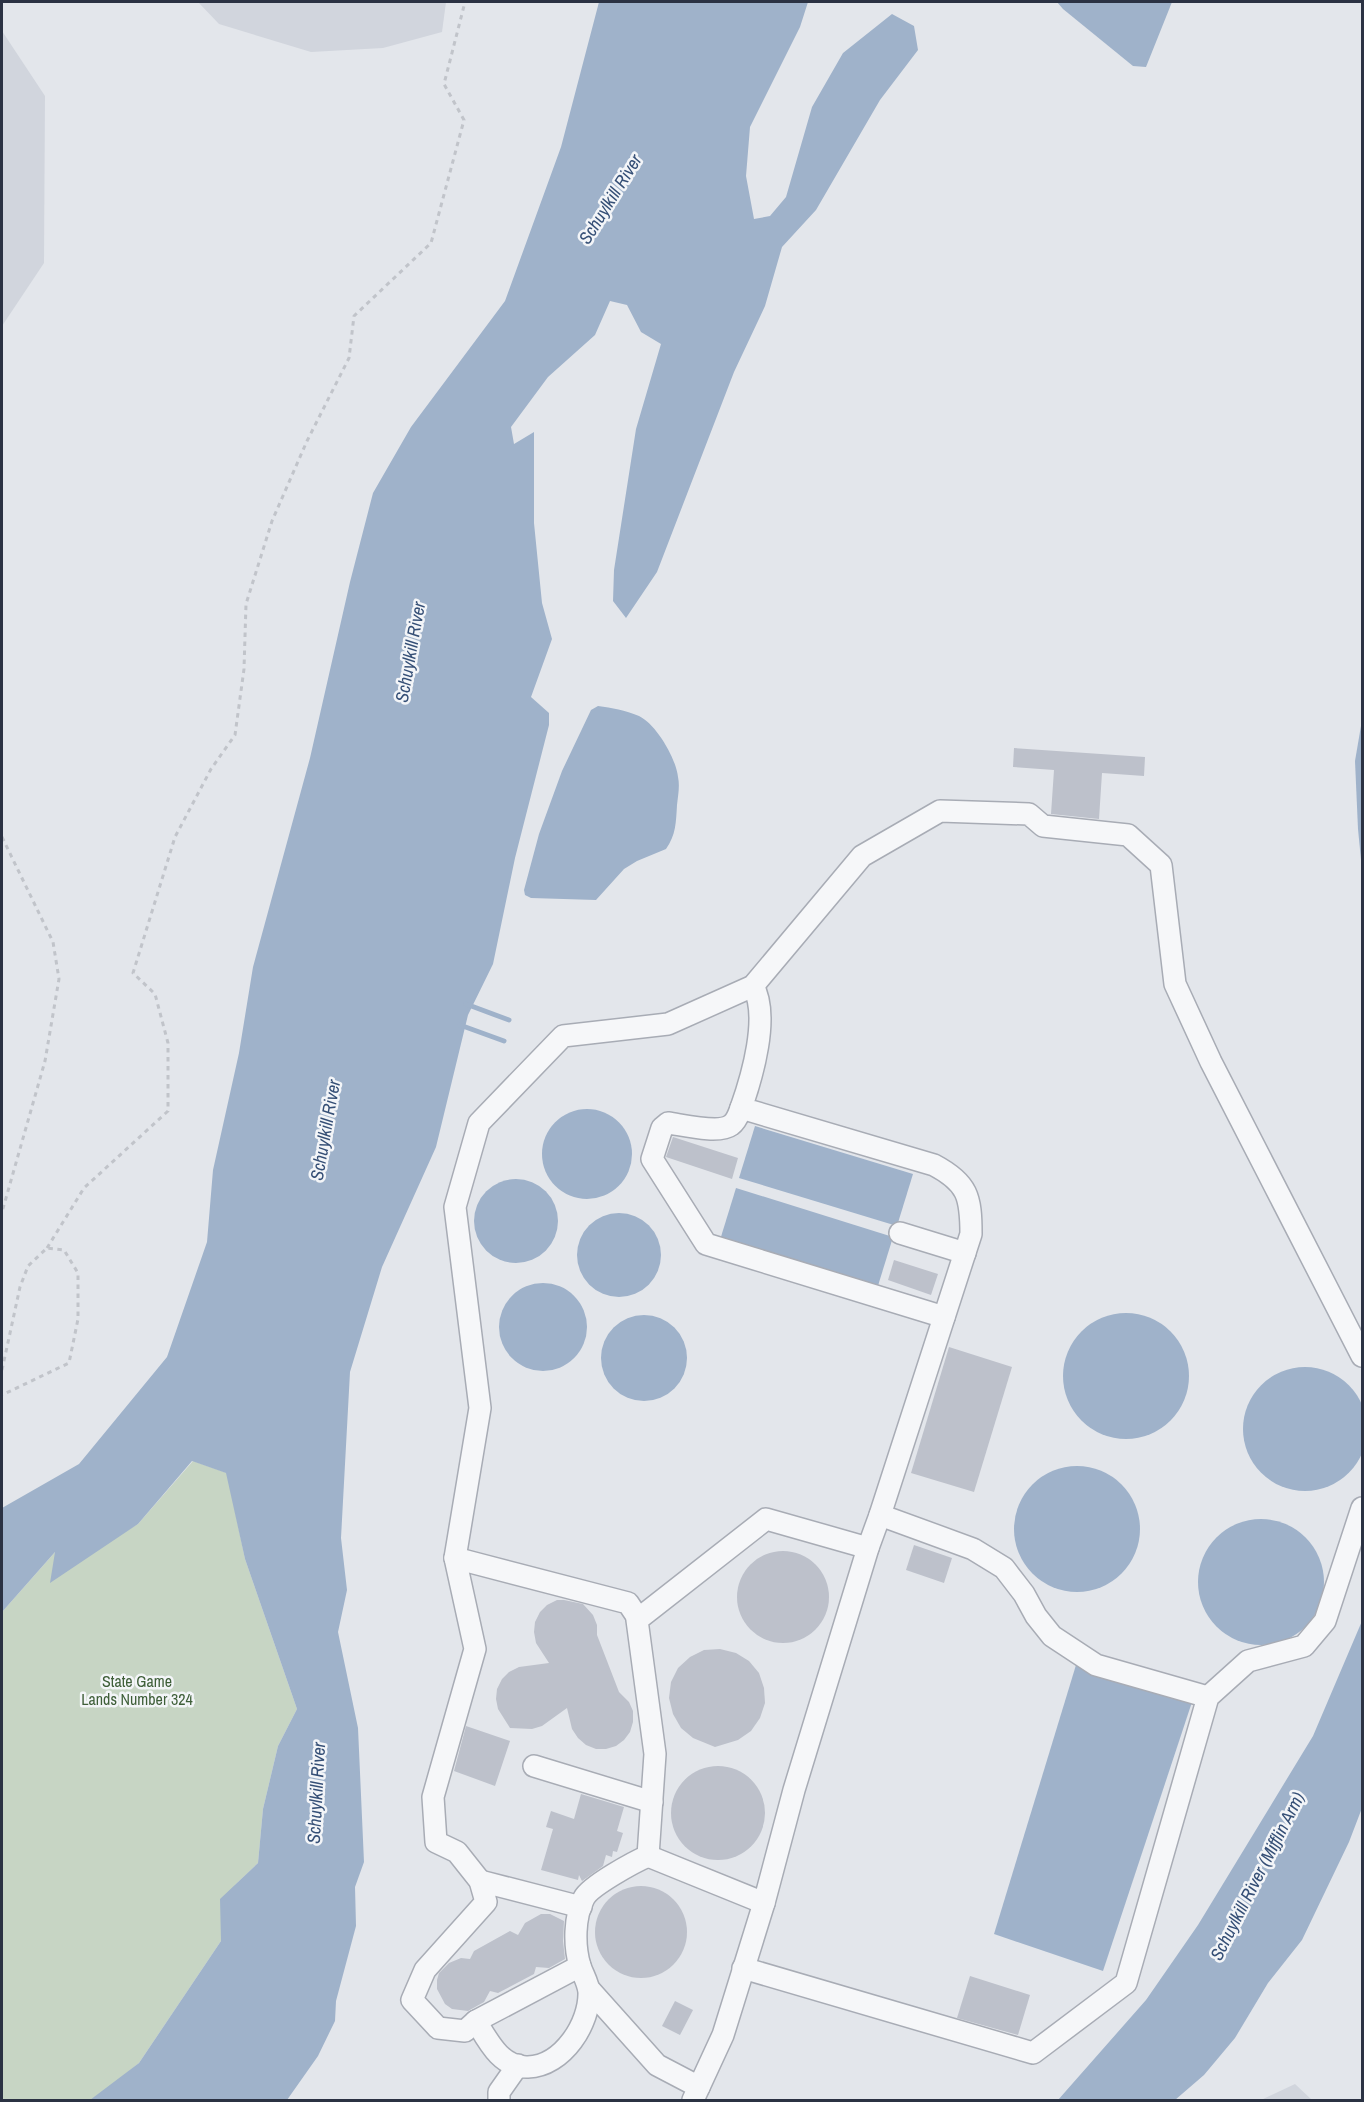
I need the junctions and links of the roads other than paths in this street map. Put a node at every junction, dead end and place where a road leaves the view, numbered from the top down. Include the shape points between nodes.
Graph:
1 (753, 986) junction
2 (741, 1108) junction
3 (900, 1233) dead end
4 (965, 1253) junction
5 (944, 1317) junction
6 (1362, 1356) edge
7 (1362, 1508) edge
8 (880, 1515) junction
9 (868, 1548) junction
10 (455, 1558) junction
11 (638, 1618) junction
12 (1208, 1697) junction
13 (534, 1766) dead end
14 (652, 1802) junction
15 (648, 1856) junction
16 (480, 1881) junction
17 (764, 1903) junction
18 (581, 1907) junction
19 (580, 1966) junction
20 (743, 1968) junction
21 (589, 1989) junction
22 (476, 2021) junction
23 (518, 2066) junction
24 (696, 2094) edge
25 (495, 2098) edge

1 - 2 lane via 758,996 759,1038 754,1070
1 - 6 lane via 862,856 940,811 1029,814 1043,826 1128,835 1161,865 1175,984 1210,1062
1 - 10 lane via 668,1024 563,1036 480,1123 455,1207 480,1408
2 - 4 lane via 934,1165 953,1175 966,1191 971,1211 971,1234
2 - 5 lane via 735,1121 721,1130 668,1123 662,1128 652,1159 706,1244
3 - 4 lane
4 - 5 lane
5 - 8 lane
7 - 12 lane via 1325,1622 1304,1646 1248,1661
8 - 9 lane
8 - 12 lane via 973,1549 1004,1568 1052,1636 1096,1665
9 - 11 lane via 766,1520
9 - 17 lane
10 - 11 lane via 628,1603
10 - 16 lane via 475,1649 433,1797 435,1831 436,1842 457,1852
11 - 14 lane via 655,1754
12 - 20 lane via 1126,1983 1033,2053
13 - 14 lane
14 - 15 lane
15 - 17 lane
15 - 18 lane via 584,1896
16 - 18 lane
16 - 22 lane via 486,1902 425,1970 412,2000 438,2028 465,2031
17 - 20 lane
18 - 19 lane via 576,1943
19 - 21 lane
19 - 22 lane
20 - 24 lane via 723,2035
21 - 23 lane via 588,2005 570,2045 541,2064
21 - 24 lane via 657,2065
22 - 23 lane via 503,2059
23 - 25 lane

